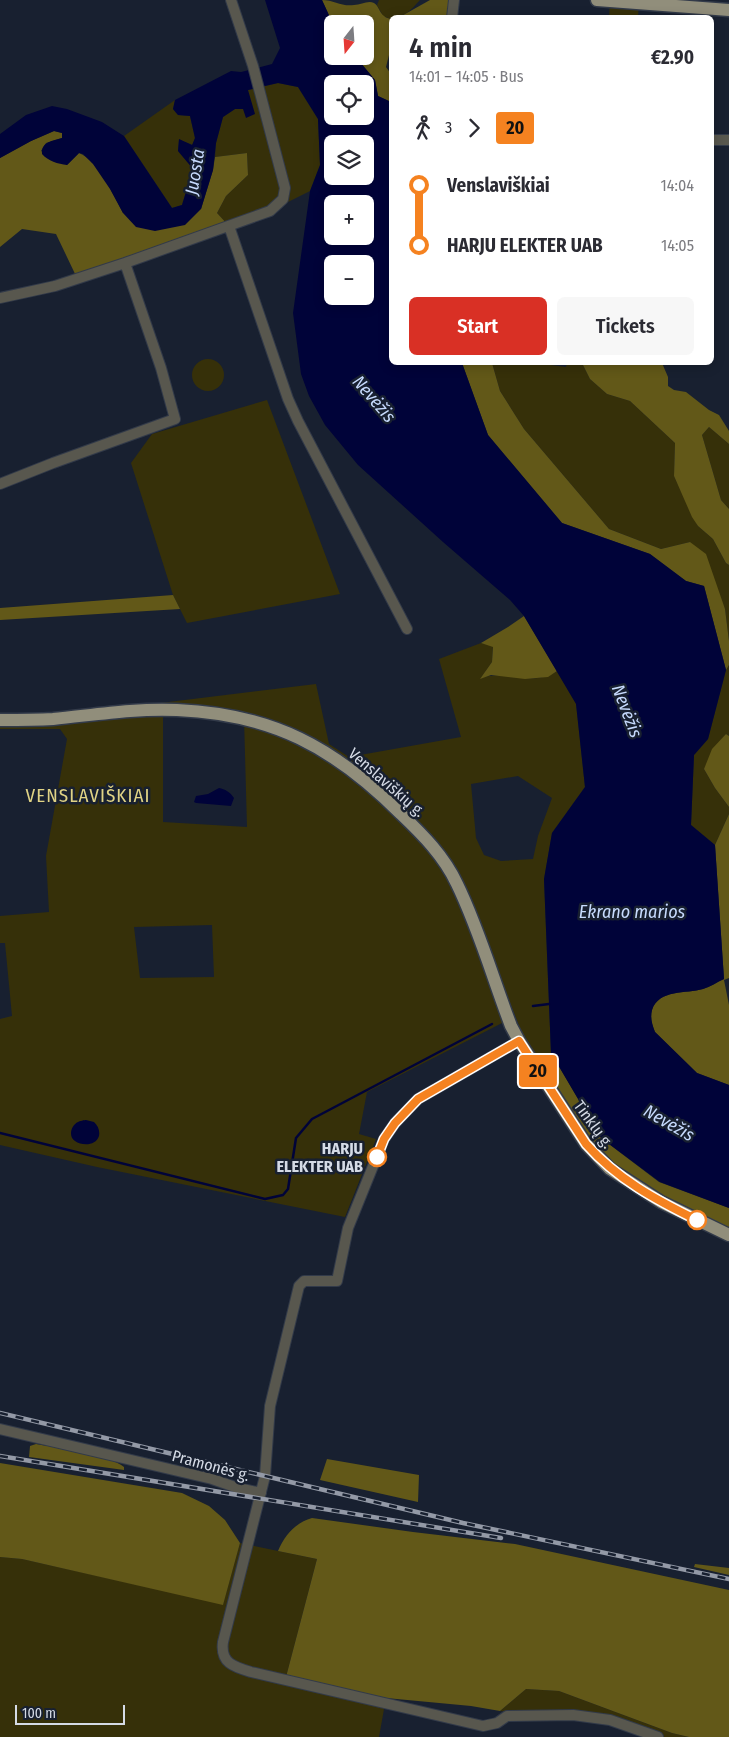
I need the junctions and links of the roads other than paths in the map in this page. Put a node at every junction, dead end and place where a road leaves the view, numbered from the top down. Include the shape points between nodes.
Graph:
1 (231, 0) edge
2 (454, 0) edge
3 (597, 0) edge
4 (652, 2) edge
5 (729, 10) edge
6 (452, 15) edge
7 (714, 140) edge
8 (729, 140) edge
9 (229, 226) junction
10 (125, 263) junction
11 (0, 298) edge
12 (0, 484) edge
13 (407, 629) dead end
14 (0, 720) edge
15 (471, 919) joint
16 (519, 1041) junction
17 (729, 1235) edge
18 (0, 1429) edge
19 (260, 1493) junction
20 (658, 1737) edge

1 - 9 street via 253,66 285,188 283,199 270,211
2 - 6 street
3 - 4 main road
4 - 5 main road
7 - 8 street
9 - 10 street
9 - 13 street via 288,399
10 - 11 street via 55,286
10 - 12 street via 175,420
14 - 15 main road, Venslaviškių g. via 52,719 130,710 178,710 222,714 281,729 330,755 362,778 429,841 457,884
15 - 16 main road, Tinklų g.
16 - 17 main road, Tinklų g. via 598,1158 661,1202
16 - 19 street via 418,1099 395,1123 384,1139 348,1228 337,1281 304,1281 299,1286 270,1406 266,1469
18 - 19 street, Pramonės g.
19 - 20 street, Pramonės g. via 222,1648 224,1659 239,1669 482,1726 497,1723 507,1716 573,1715 610,1720

